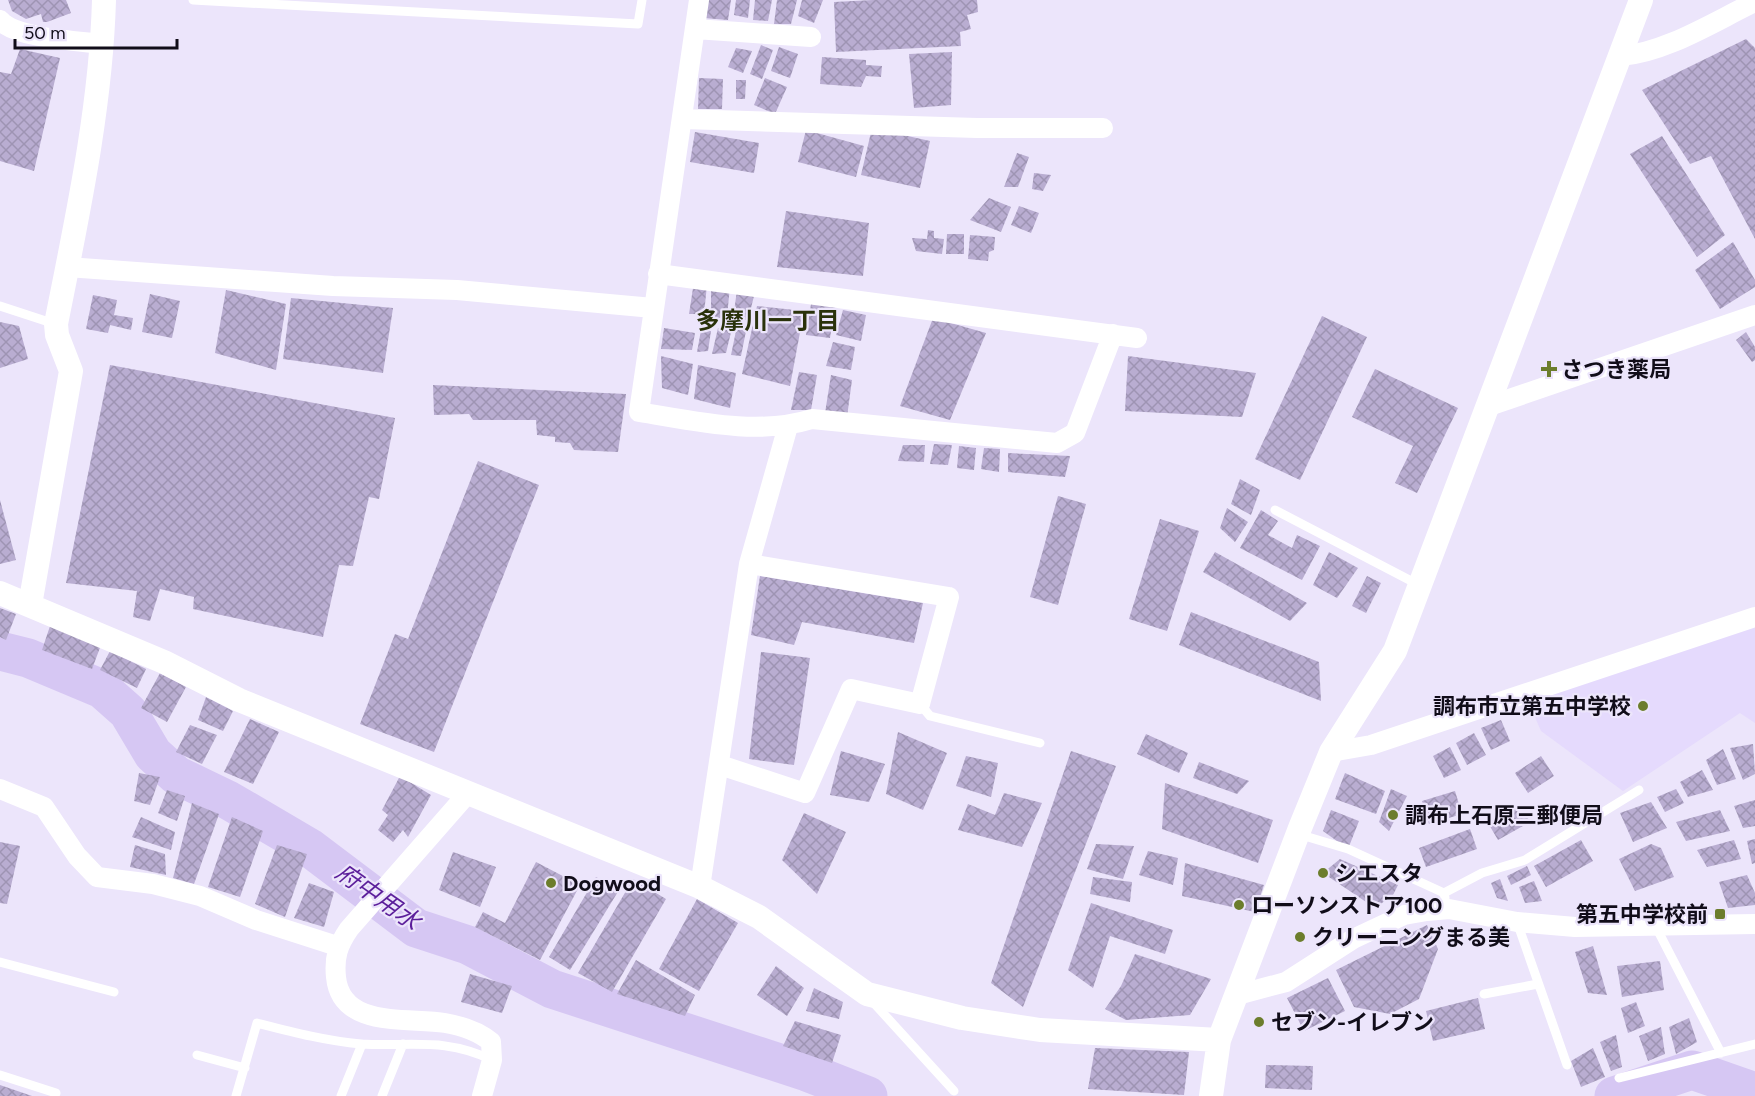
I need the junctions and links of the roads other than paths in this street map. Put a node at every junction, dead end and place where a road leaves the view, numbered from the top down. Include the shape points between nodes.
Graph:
1 (104, 0) edge
2 (193, 0) edge
3 (642, 0) edge
4 (699, 0) edge
5 (1641, 0) edge
6 (1755, 2) edge
7 (0, 20) edge
8 (695, 29) junction
9 (811, 37) dead end
10 (103, 44) junction
11 (1621, 56) junction
12 (683, 118) junction
13 (1103, 128) dead end
14 (67, 267) junction
15 (658, 274) junction
16 (0, 306) edge
17 (653, 308) junction
18 (1755, 315) edge
19 (56, 324) junction
20 (1113, 334) junction
21 (1137, 338) dead end
22 (1486, 407) junction
23 (788, 426) junction
24 (1275, 510) dead end
25 (749, 564) junction
26 (1419, 585) junction
27 (0, 593) edge
28 (30, 605) junction
29 (1755, 617) edge
30 (920, 704) junction
31 (1040, 743) dead end
32 (1331, 752) junction
33 (720, 765) junction
34 (0, 789) edge
35 (1640, 790) dead end
36 (470, 792) junction
37 (1298, 834) junction
38 (700, 887) junction
39 (1446, 901) junction
40 (1517, 922) junction
41 (1755, 924) edge
42 (1656, 927) junction
43 (337, 946) junction
44 (0, 962) edge
45 (1538, 984) junction
46 (114, 992) dead end
47 (867, 994) junction
48 (1237, 994) junction
49 (1484, 994) dead end
50 (1219, 1040) junction
51 (362, 1044) junction
52 (403, 1044) junction
53 (1755, 1044) edge
54 (1721, 1053) junction
55 (197, 1055) dead end
56 (492, 1060) junction
57 (1567, 1065) dead end
58 (245, 1068) junction
59 (0, 1076) edge
60 (1619, 1078) dead end
61 (954, 1091) dead end
62 (56, 1093) dead end
63 (236, 1096) edge
64 (341, 1096) edge
65 (382, 1096) edge
66 (482, 1096) edge
67 (1211, 1096) edge

1 - 10 street
2 - 3 lane via 638,24
4 - 8 street
5 - 11 street
6 - 11 street via 1659,47
7 - 10 street via 7,28
8 - 9 street
8 - 12 street
10 - 14 street
11 - 22 street
12 - 13 street
12 - 15 street
14 - 17 street via 333,286 457,290
14 - 19 street
15 - 17 street
15 - 20 street
16 - 19 lane
17 - 23 street via 639,412 725,425
18 - 22 street
19 - 28 street via 71,371
20 - 21 street
20 - 23 street via 1075,433 1057,443 812,419
22 - 26 street
23 - 25 street
24 - 26 lane
25 - 30 street via 949,597
25 - 33 street
26 - 32 street via 1395,651
27 - 28 street
28 - 36 street via 164,662 239,700
29 - 32 street via 1371,745
30 - 31 lane via 930,716
30 - 33 street via 851,689 806,793
32 - 37 street
33 - 38 street
34 - 43 street via 45,807 77,856 97,877 153,884 200,896 256,920
35 - 39 lane via 1525,860 1482,873
36 - 38 street
36 - 43 street
37 - 39 lane via 1348,849
37 - 48 street
38 - 47 street via 759,917
39 - 40 street
39 - 48 street via 1353,939 1286,982
40 - 42 street
40 - 45 lane
41 - 42 street
42 - 54 lane
43 - 56 street via 336,980 346,1002 356,1010 369,1016 470,1029 492,1042
44 - 46 lane
45 - 49 lane
45 - 57 lane
47 - 50 street via 962,1018 1040,1030
47 - 61 lane
48 - 50 street
50 - 67 street
51 - 52 lane
51 - 58 lane via 257,1023
51 - 64 lane
52 - 56 lane via 464,1047
52 - 65 lane
53 - 54 lane
54 - 60 lane
55 - 58 lane
56 - 66 street
58 - 63 lane
59 - 62 lane

